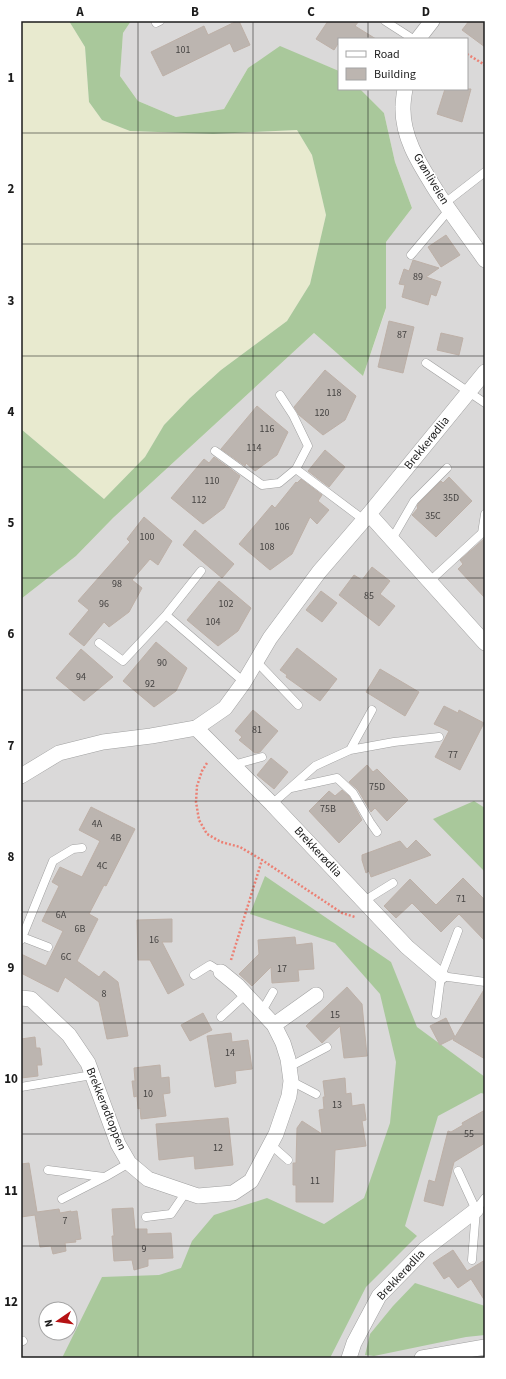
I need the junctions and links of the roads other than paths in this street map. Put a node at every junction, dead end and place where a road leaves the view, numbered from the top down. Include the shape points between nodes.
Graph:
1 (385, 21) edge
2 (432, 21) edge
3 (410, 38) edge
4 (419, 38) edge
5 (405, 90) edge
6 (485, 172) edge
7 (447, 206) junction
8 (411, 255) dead end
9 (485, 260) edge
10 (426, 363) dead end
11 (485, 372) edge
12 (469, 392) junction
13 (280, 395) dead end
14 (485, 403) edge
15 (215, 451) dead end
16 (447, 468) dead end
17 (296, 469) junction
18 (485, 514) edge
19 (367, 517) junction
20 (392, 539) junction
21 (201, 571) dead end
22 (430, 581) junction
23 (166, 615) junction
24 (99, 643) dead end
25 (485, 644) edge
26 (256, 661) junction
27 (244, 682) junction
28 (298, 705) dead end
29 (372, 710) dead end
30 (196, 728) junction
31 (439, 737) dead end
32 (350, 750) junction
33 (262, 757) dead end
34 (233, 765) junction
35 (21, 776) edge
36 (290, 788) junction
37 (272, 804) junction
38 (377, 832) dead end
39 (82, 848) dead end
40 (393, 883) dead end
41 (364, 901) junction
42 (458, 931) dead end
43 (22, 939) edge
44 (48, 947) dead end
45 (224, 974) joint
46 (194, 975) dead end
47 (442, 976) junction
48 (485, 982) edge
49 (273, 992) dead end
50 (246, 994) junction
51 (316, 995) dead end
52 (21, 998) edge
53 (262, 1011) junction
54 (436, 1014) dead end
55 (221, 1017) dead end
56 (274, 1025) junction
57 (327, 1047) dead end
58 (290, 1074) junction
59 (92, 1075) junction
60 (21, 1087) edge
61 (316, 1094) dead end
62 (270, 1144) junction
63 (288, 1160) dead end
64 (129, 1163) junction
65 (48, 1170) dead end
66 (458, 1171) dead end
67 (105, 1177) junction
68 (186, 1192) junction
69 (62, 1199) dead end
70 (482, 1206) edge
71 (146, 1217) dead end
72 (472, 1260) dead end
73 (485, 1347) edge
74 (440, 1356) edge
75 (349, 1358) edge
76 (422, 1358) edge

1 - 3 lane
2 - 4 street
5 - 7 street, Grønliveien via 402,108 412,148
6 - 7 lane
7 - 8 lane
7 - 9 street, Grønliveien
10 - 12 lane
11 - 12 street, Brekkerødlia
12 - 14 lane
12 - 19 street, Brekkerødlia
13 - 17 lane via 308,446
15 - 17 lane via 262,485 279,483
16 - 20 lane via 414,501
17 - 19 lane
18 - 22 lane via 482,533
19 - 20 street
19 - 26 street, Brekkerødlia via 319,572
20 - 22 street
21 - 23 lane
22 - 25 street
23 - 24 lane via 124,662
23 - 27 lane
26 - 27 street, Brekkerødlia
26 - 28 lane
27 - 30 street, Brekkerødlia via 225,708
29 - 32 lane
30 - 34 street, Brekkerødlia
30 - 35 street, Brekkerødlia via 104,742 59,753
31 - 32 lane
32 - 36 lane via 315,766
33 - 34 lane
34 - 37 street, Brekkerødlia
36 - 37 lane
36 - 38 lane via 338,778 354,793
37 - 41 street, Brekkerødlia
39 - 43 lane via 73,849 53,861
40 - 41 lane
41 - 47 street, Brekkerødlia via 407,947
42 - 47 lane
43 - 44 lane
45 - 46 lane via 210,965
45 - 50 street, Brekkerødtoppen
47 - 48 lane
47 - 54 lane
49 - 53 lane
50 - 53 street, Brekkerødtoppen
50 - 55 lane
51 - 56 street
52 - 59 street, Brekkerødtoppen via 31,999 69,1035 88,1063
53 - 56 street, Brekkerødtoppen
56 - 58 street, Brekkerødtoppen via 283,1043
57 - 58 lane
58 - 61 lane
58 - 62 street, Brekkerødtoppen via 289,1096
59 - 60 lane
59 - 64 street, Brekkerødtoppen via 118,1144
62 - 63 lane
62 - 68 street, Brekkerødtoppen via 251,1181 233,1193 198,1196
64 - 67 lane
64 - 68 street, Brekkerødtoppen via 148,1179
65 - 67 lane
66 - 70 lane
67 - 69 lane
68 - 71 lane via 172,1214
70 - 72 lane
70 - 75 street, Brekkerødlia via 425,1249 379,1296 354,1343
73 - 74 street
74 - 76 street

